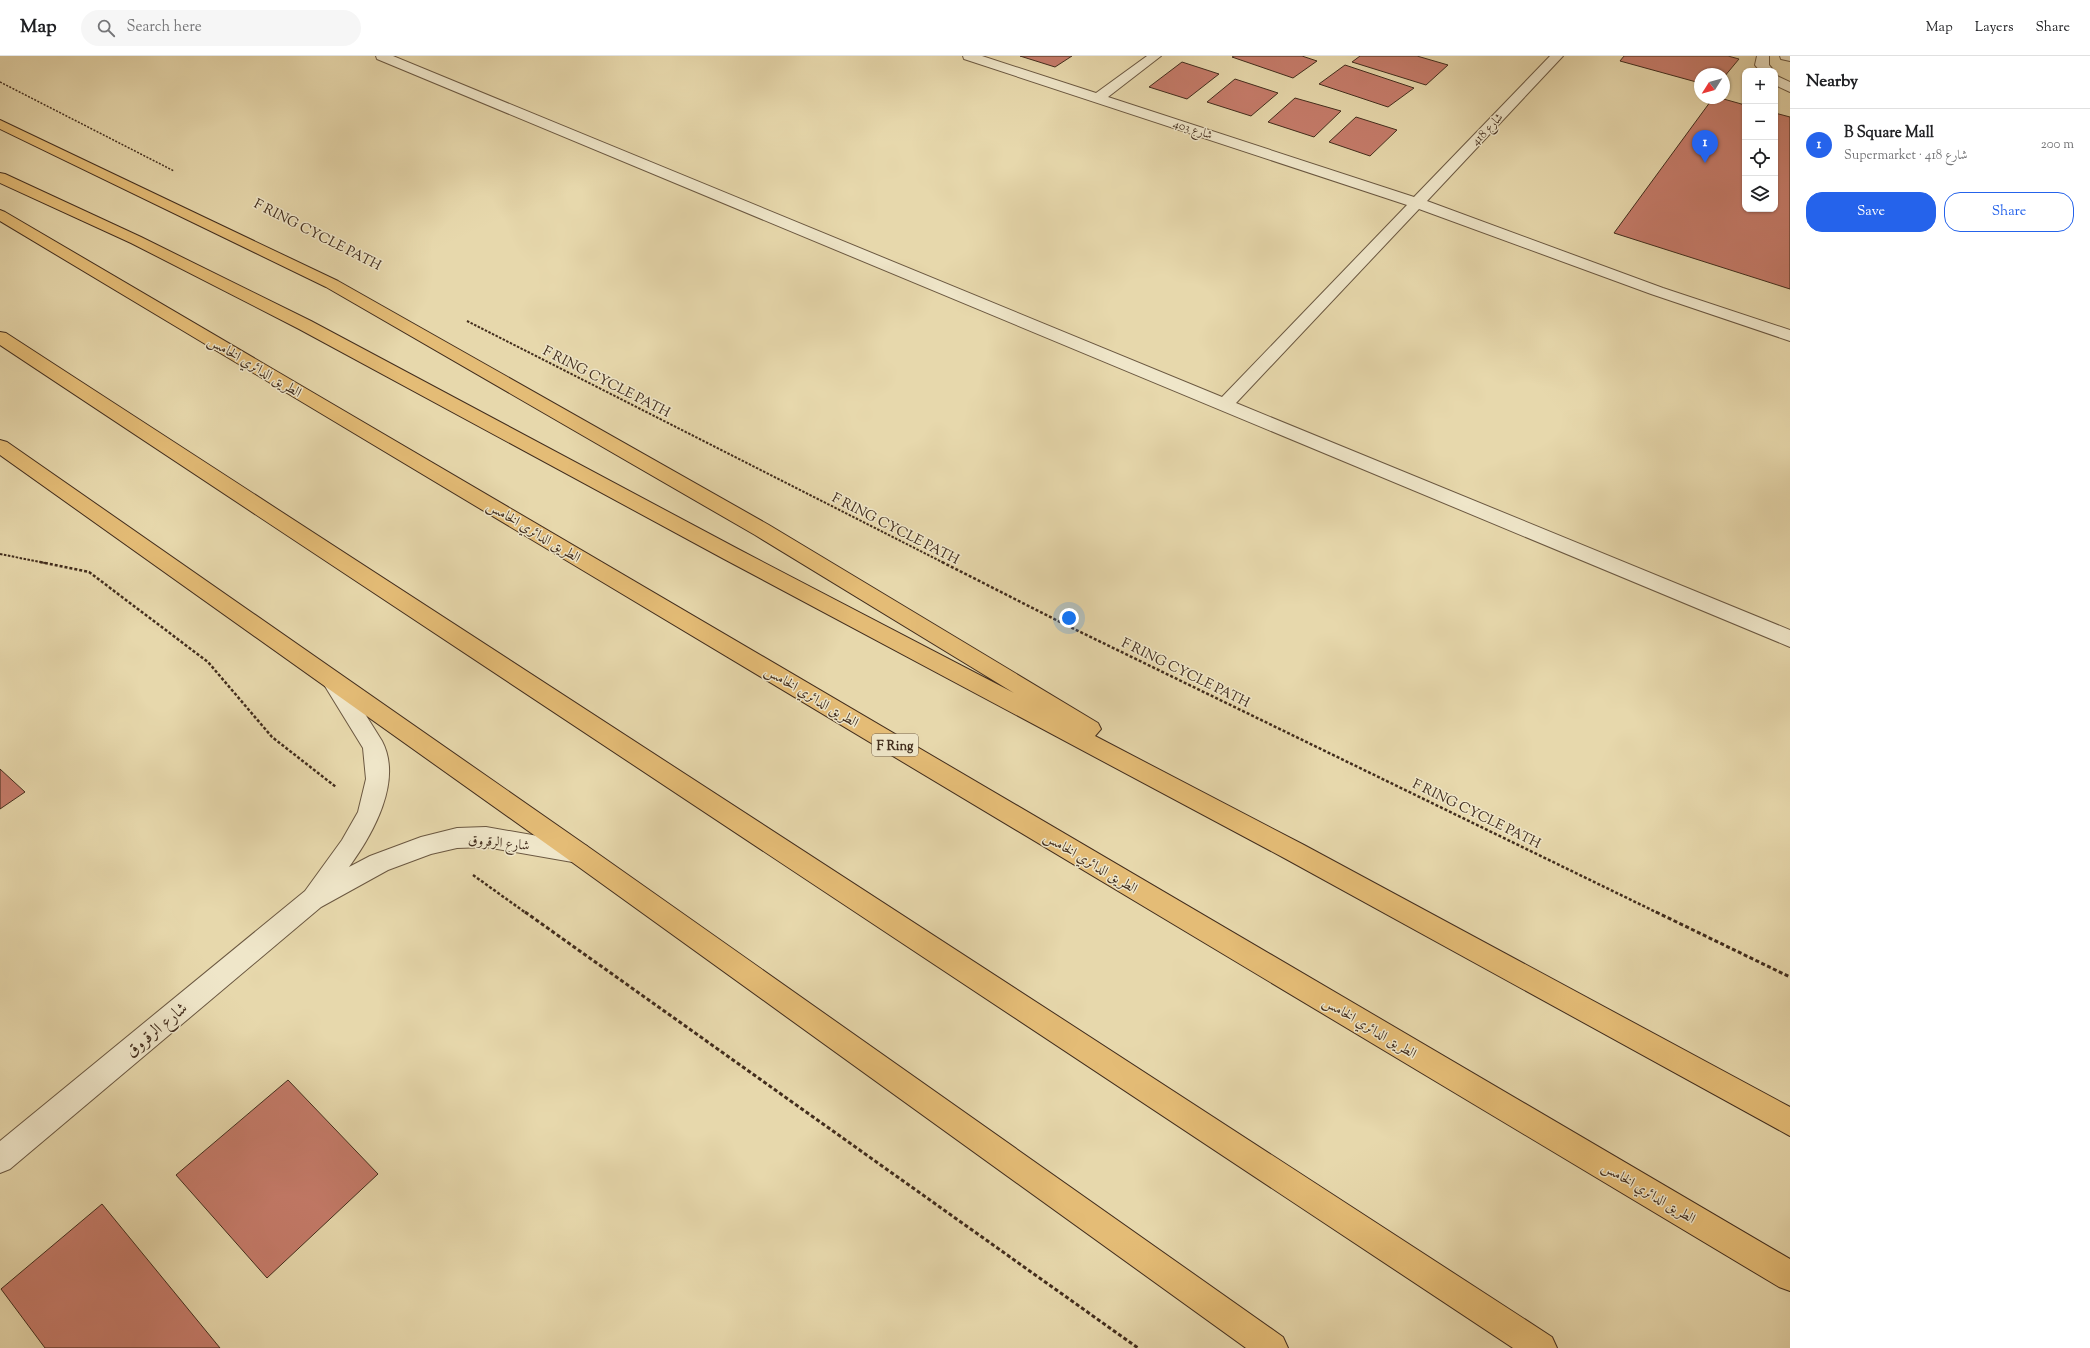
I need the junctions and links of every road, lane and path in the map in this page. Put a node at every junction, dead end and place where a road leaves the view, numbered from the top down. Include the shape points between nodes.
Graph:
1 (382, 56) edge
2 (969, 56) edge
3 (1155, 56) edge
4 (1557, 56) edge
5 (1763, 56) edge
6 (1786, 56) edge
7 (1790, 57) edge
8 (1764, 68) edge
9 (1778, 81) edge
10 (0, 82) edge
11 (1790, 88) edge
12 (1098, 98) junction
13 (0, 124) edge
14 (176, 172) dead end
15 (0, 177) edge
16 (1417, 203) junction
17 (0, 215) edge
18 (465, 320) dead end
19 (1790, 336) edge
20 (0, 337) edge
21 (1224, 404) junction
22 (0, 446) edge
23 (0, 554) edge
24 (1790, 638) edge
25 (334, 683) junction
26 (369, 813) junction
27 (429, 844) junction
28 (1295, 852) junction
29 (578, 853) junction
30 (312, 899) junction
31 (1790, 977) edge
32 (1790, 1122) edge
33 (0, 1159) edge
34 (1790, 1276) edge
35 (1138, 1348) edge
36 (1272, 1348) edge
37 (1541, 1348) edge

1 - 21 street
2 - 12 street, شارع 403
3 - 12 street
4 - 16 street, شارع 418
5 - 8 street via 1762,65
6 - 7 street
9 - 11 street
10 - 14 path
12 - 16 street, شارع 403
13 - 28 highway via 332,284 762,530
15 - 28 highway via 136,240 305,325 738,558
16 - 19 street, شارع 403 via 1657,292
16 - 21 street, شارع 418
17 - 34 highway, الطريق الدائري الخامس / F Ring
18 - 31 path, F RING CYCLE PATH via 1064,624
20 - 37 highway
21 - 24 street
22 - 25 highway
23 - 26 path via 89,572 208,662 272,736
25 - 26 street, شارع الرقروق via 374,747 378,779
25 - 29 highway
26 - 30 street, شارع الرقروق via 350,847
27 - 29 street, شارع الرقروق via 457,838 486,837
27 - 30 street, شارع الرقروق via 379,863
27 - 35 path
28 - 32 highway
29 - 36 highway
30 - 33 street, شارع الرقروق

